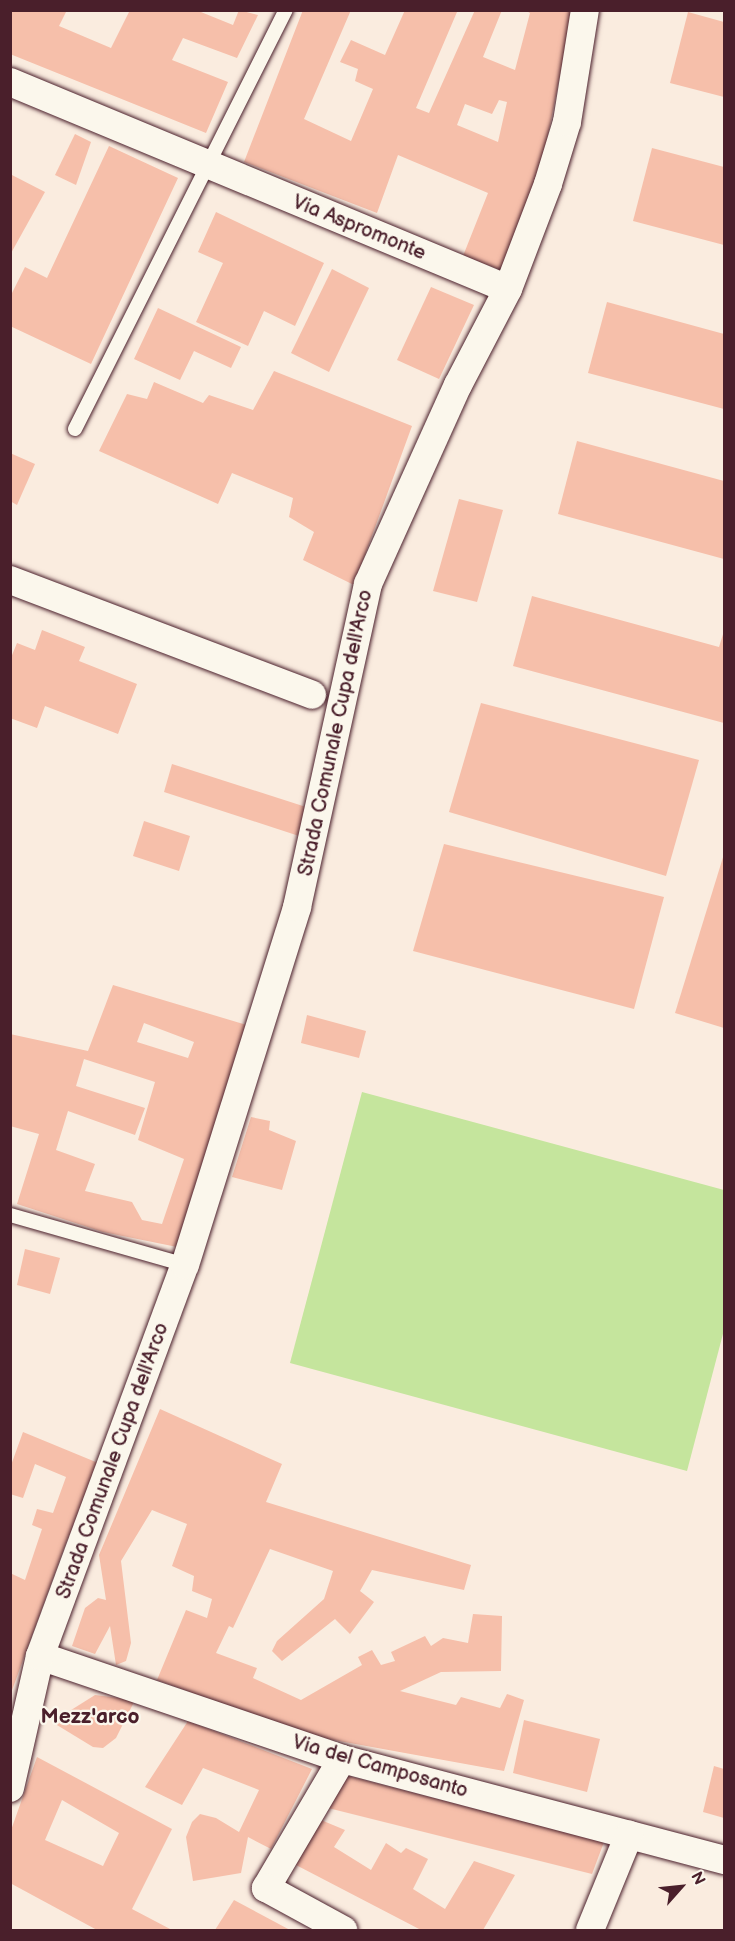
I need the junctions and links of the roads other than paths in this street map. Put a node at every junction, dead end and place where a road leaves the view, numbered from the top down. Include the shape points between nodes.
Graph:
1 (286, 10) edge
2 (585, 10) edge
3 (10, 82) edge
4 (210, 167) junction
5 (508, 289) junction
6 (75, 429) dead end
7 (10, 580) edge
8 (312, 695) dead end
9 (10, 1215) edge
10 (185, 1265) junction
11 (40, 1656) junction
12 (342, 1759) junction
13 (10, 1788) edge
14 (629, 1835) junction
15 (724, 1860) edge
16 (343, 1930) edge
17 (590, 1930) edge

1 - 4 lane
2 - 5 street, Strada Comunale Cupa dell'Arco via 567,122
3 - 4 street, Via Aspromonte
4 - 5 street, Via Aspromonte
4 - 6 lane
5 - 10 street, Strada Comunale Cupa dell'Arco via 458,385 368,584 297,907
7 - 8 street
9 - 10 lane
10 - 11 street, Strada Comunale Cupa dell'Arco
11 - 12 street, Via del Camposanto
11 - 13 street, Strada Comunale Cupa dell'Arco
12 - 14 street, Via del Camposanto
12 - 16 street via 266,1888
14 - 15 street, Via del Camposanto
14 - 17 street

